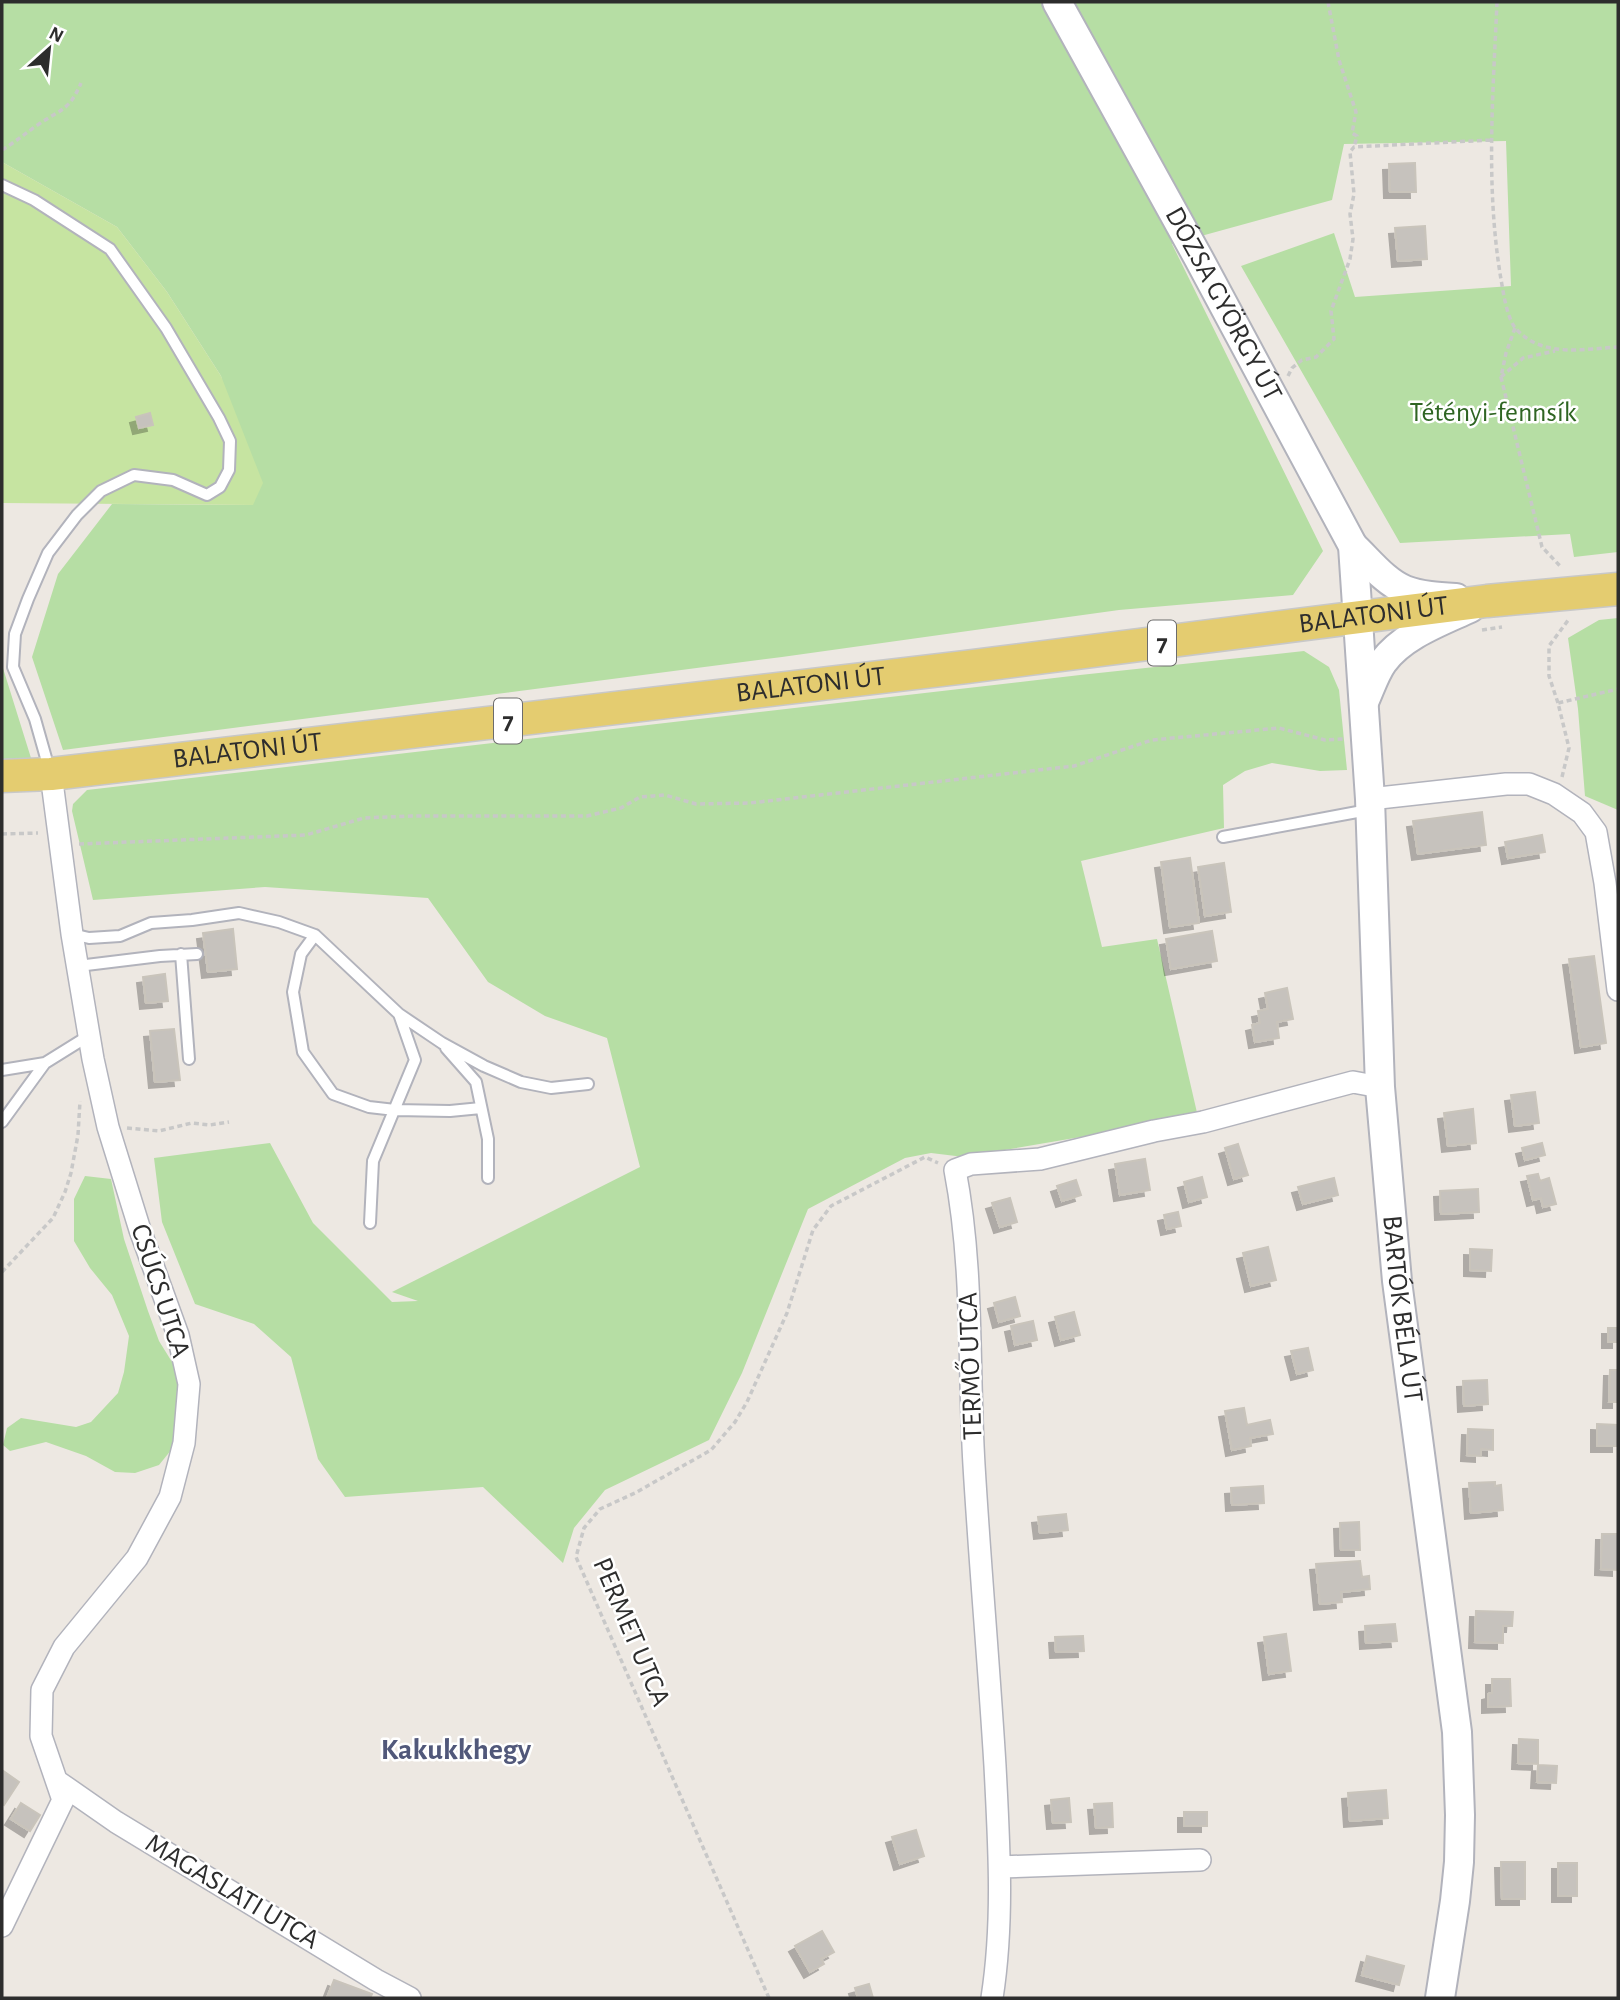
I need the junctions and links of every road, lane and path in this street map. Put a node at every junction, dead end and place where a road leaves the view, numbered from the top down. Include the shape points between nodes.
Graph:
1 (1057, 2) edge
2 (1328, 2) edge
3 (1497, 2) edge
4 (82, 83) dead end
5 (1491, 140) junction
6 (1354, 147) junction
7 (2, 150) edge
8 (2, 185) edge
9 (1515, 328) junction
10 (1618, 347) edge
11 (1557, 351) junction
12 (1501, 377) junction
13 (1287, 378) dead end
14 (1353, 546) junction
15 (1561, 567) dead end
16 (1618, 589) edge
17 (1487, 601) junction
18 (1357, 618) junction
19 (1569, 619) dead end
20 (1618, 689) edge
21 (1364, 702) junction
22 (1558, 703) junction
23 (1366, 738) junction
24 (51, 774) junction
25 (2, 776) edge
26 (1554, 794) junction
27 (1370, 804) junction
28 (2, 834) edge
29 (1223, 837) dead end
30 (60, 839) junction
31 (72, 934) junction
32 (315, 934) junction
33 (181, 954) junction
34 (197, 954) dead end
35 (78, 966) junction
36 (1618, 990) edge
37 (399, 1014) junction
38 (90, 1035) junction
39 (442, 1043) junction
40 (93, 1059) junction
41 (189, 1059) dead end
42 (45, 1063) junction
43 (2, 1070) edge
44 (587, 1084) dead end
45 (1380, 1087) junction
46 (481, 1108) junction
47 (395, 1110) junction
48 (2, 1122) edge
49 (229, 1122) dead end
50 (108, 1127) junction
51 (955, 1170) junction
52 (488, 1178) dead end
53 (370, 1223) dead end
54 (2, 1272) edge
55 (57, 1781) junction
56 (1200, 1860) dead end
57 (1000, 1867) junction
58 (2, 1926) edge
59 (410, 1998) edge
60 (769, 1998) edge
61 (992, 1998) edge
62 (1440, 1998) edge

1 - 14 street, DÓZSA GYÖRGY ÚT
2 - 6 path via 1339,60 1356,113
3 - 5 path
4 - 7 path via 62,111
5 - 6 path
5 - 9 path via 1496,251
6 - 13 path via 1350,152 1353,239 1331,311 1334,339 1316,358 1302,360
8 - 24 lane via 110,249 166,328 230,441 229,470 220,487 207,495 173,480 134,475 100,491 48,554 15,634 13,667
9 - 11 path via 1533,342
9 - 12 path
10 - 11 path
11 - 12 path via 1523,358
12 - 15 path via 1542,547
14 - 17 street via 1392,583 1406,590
14 - 18 street, DÓZSA GYÖRGY ÚT
16 - 17 main road, BALATONI ÚT / 7
17 - 18 main road, BALATONI ÚT / 7
17 - 21 street via 1409,639 1382,664
18 - 21 street, BARTÓK BÉLA ÚT
18 - 24 main road, BALATONI ÚT / 7
19 - 22 path via 1549,646 1549,676
20 - 22 path
21 - 23 street, BARTÓK BÉLA ÚT
22 - 26 path via 1569,748
23 - 27 street, BARTÓK BÉLA ÚT
23 - 30 path via 1325,740 1279,728 1152,740 1074,766 750,803 696,804 665,795 640,797 621,808 587,816 363,818 306,835
24 - 25 main road, BALATONI ÚT / 7
24 - 30 street, CSÚCS UTCA
26 - 27 street via 1529,784 1506,784
26 - 36 street via 1582,813 1596,832
27 - 29 lane
27 - 45 street, BARTÓK BÉLA ÚT
28 - 30 path
30 - 31 street, CSÚCS UTCA
31 - 32 lane via 120,936 150,923 239,913
31 - 35 street, CSÚCS UTCA
32 - 37 lane
32 - 47 lane via 301,954 293,992 303,1052 333,1094 369,1107
33 - 34 lane
33 - 35 lane
33 - 41 lane
35 - 38 street, CSÚCS UTCA
37 - 39 lane
37 - 47 lane via 415,1060
38 - 40 street, CSÚCS UTCA
38 - 42 lane
39 - 44 lane via 521,1082 551,1088
39 - 46 lane via 475,1082
40 - 50 street, CSÚCS UTCA
40 - 54 path via 81,1094 78,1135 65,1192 53,1218
42 - 43 lane
42 - 48 lane
45 - 51 street via 1353,1082 1040,1159 971,1164
45 - 62 street, BARTÓK BÉLA ÚT via 1397,1281 1457,1732 1459,1862
46 - 47 lane
46 - 52 lane via 488,1139
47 - 53 lane via 373,1161
49 - 50 path via 192,1123 159,1131
50 - 55 street, CSÚCS UTCA via 178,1335 189,1384 184,1443 170,1497 137,1558 64,1647 42,1690 41,1736
51 - 57 street, TERMŐ UTCA via 967,1248 974,1463
51 - 60 path, PERMET UTCA via 925,1157 831,1206 813,1230 787,1313 735,1422 711,1450 600,1509 584,1528 576,1557
55 - 58 street, CSÚCS UTCA via 63,1800
55 - 59 street, MAGASLATI UTCA via 116,1822
56 - 57 street
57 - 61 street, TERMŐ UTCA via 998,1962

